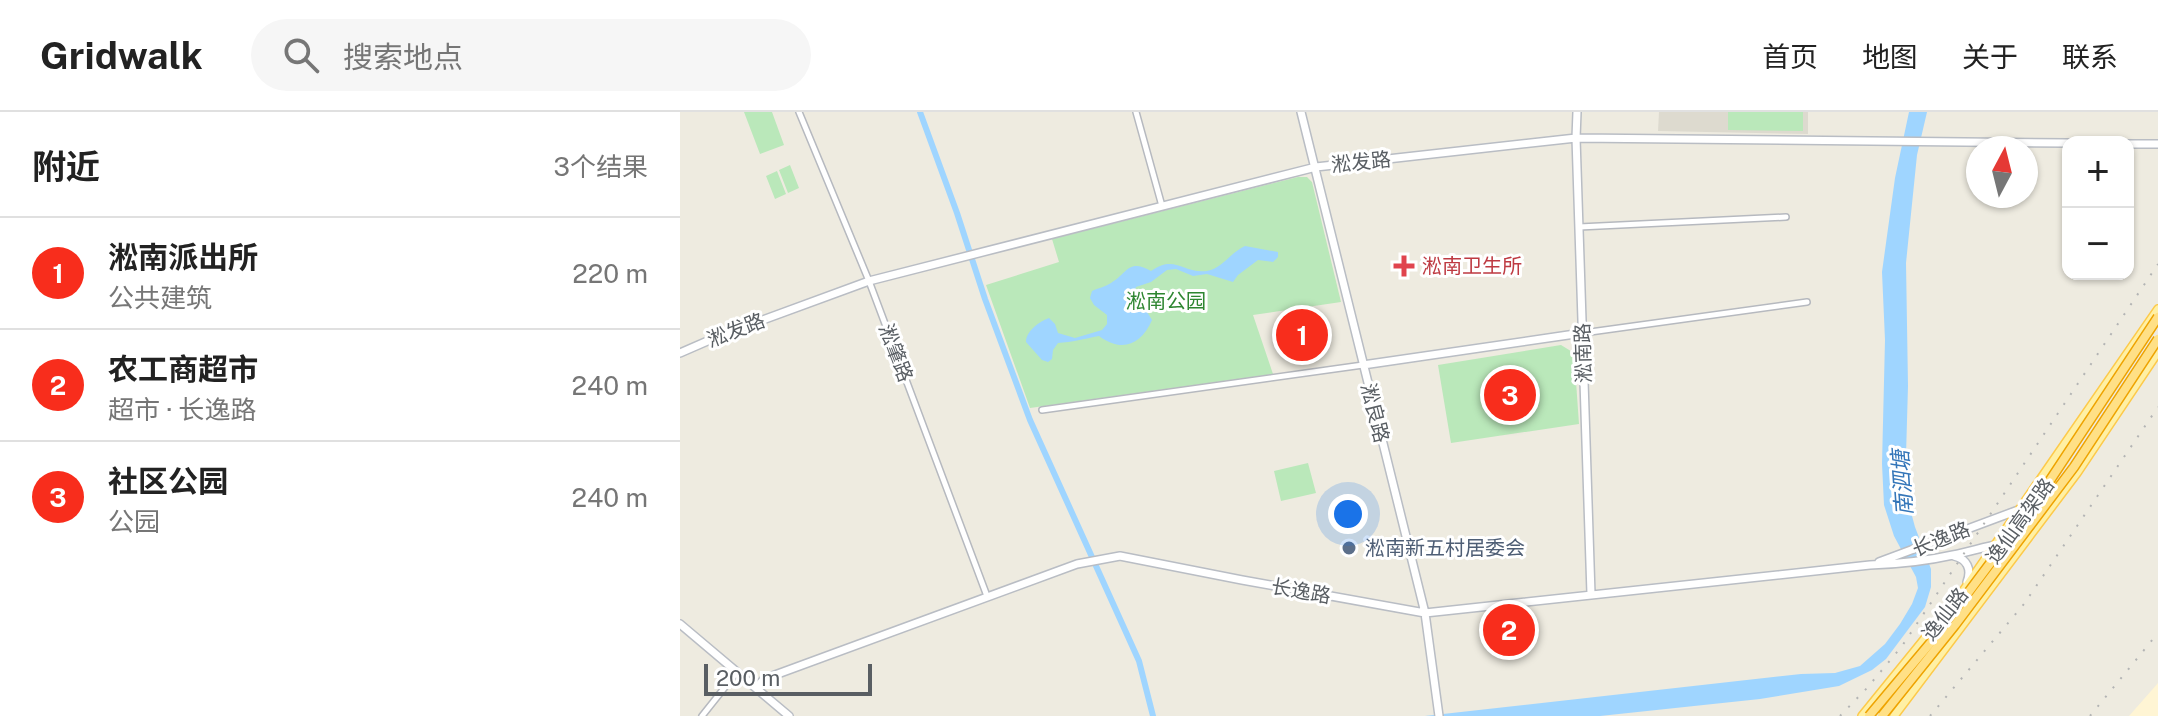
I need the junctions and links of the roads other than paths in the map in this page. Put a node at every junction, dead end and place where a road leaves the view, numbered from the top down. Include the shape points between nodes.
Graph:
1 (799, 112) edge
2 (1136, 112) edge
3 (1301, 112) edge
4 (1577, 112) edge
5 (1576, 138) junction
6 (2062, 143) edge
7 (2134, 144) edge
8 (2158, 144) edge
9 (1316, 167) junction
10 (1162, 206) junction
11 (1786, 217) dead end
12 (1579, 227) junction
13 (869, 281) junction
14 (1807, 302) dead end
15 (2158, 309) edge
16 (2158, 317) edge
17 (1582, 333) junction
18 (2158, 339) edge
19 (2158, 352) edge
20 (680, 353) edge
21 (1363, 365) junction
22 (1042, 410) dead end
23 (2058, 498) junction
24 (2021, 509) junction
25 (2027, 540) junction
26 (1997, 543) junction
27 (1951, 556) junction
28 (1870, 565) junction
29 (1964, 590) junction
30 (1591, 594) junction
31 (987, 596) junction
32 (1425, 613) junction
33 (680, 624) edge
34 (737, 672) junction
35 (756, 688) junction
36 (1439, 712) edge
37 (702, 716) edge
38 (789, 716) edge
39 (1862, 716) edge
40 (1869, 716) edge
41 (1882, 716) edge
42 (1894, 716) edge

1 - 13 street, 淞肇路
2 - 10 street
3 - 9 street, 淞良路
4 - 5 street, 淞南路
5 - 6 street, 淞发路
5 - 9 street, 淞发路
5 - 12 street, 淞南路
7 - 8 street
9 - 10 street, 淞发路
9 - 21 street, 淞良路
10 - 13 street, 淞发路
11 - 12 street
12 - 17 street, 淞南路
13 - 20 street, 淞发路
13 - 31 street, 淞肇路
14 - 17 street
15 - 24 main road, 逸仙路
16 - 40 highway, 逸仙高架路, bridge via 2033,506
17 - 21 street
17 - 30 street, 淞南路
18 - 41 highway, 逸仙高架路, bridge via 2074,467
19 - 23 main road, 逸仙路
21 - 22 street
21 - 32 street, 淞良路
23 - 24 street, 长逸路
23 - 25 main road, 逸仙路
24 - 26 main road, 逸仙路
24 - 28 street, 长逸路
25 - 26 street, 长逸路
25 - 42 main road, 逸仙路
26 - 27 street, 长逸路
26 - 29 main road, 逸仙路
27 - 28 street, 长逸路
27 - 29 street via 1962,558 1970,572
28 - 30 street, 长逸路
29 - 39 main road, 逸仙路
30 - 32 street, 长逸路
31 - 32 street, 长逸路 via 1085,562 1120,556
31 - 35 street, 长逸路 via 764,679
32 - 36 street, 淞良路
33 - 34 street
34 - 35 street
34 - 37 street
35 - 38 street

